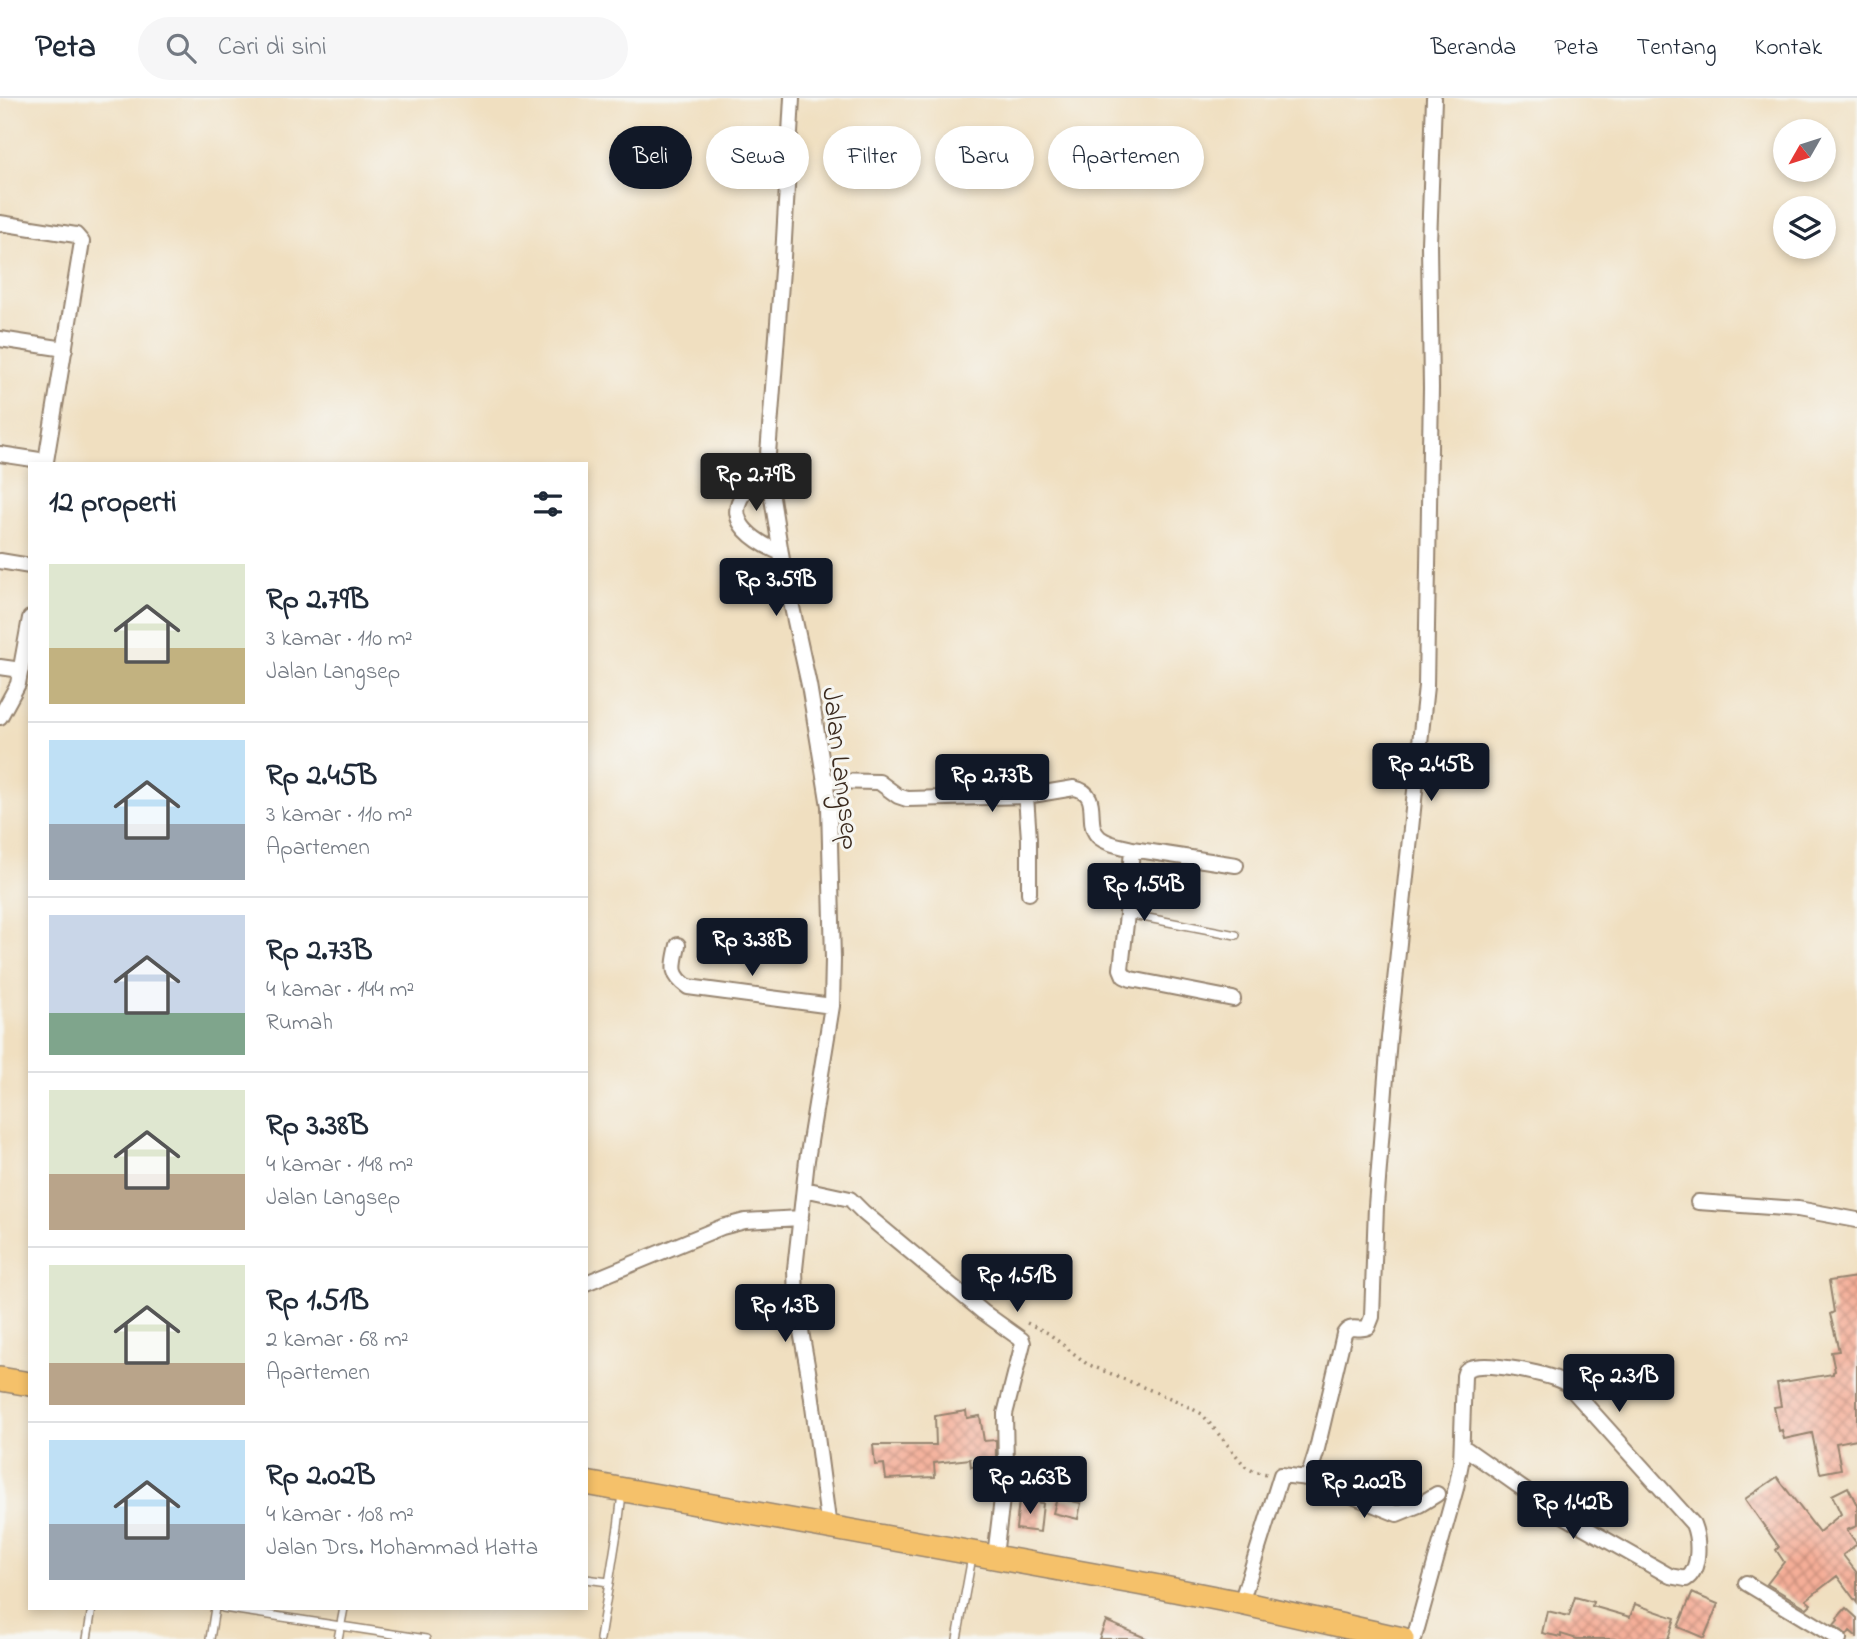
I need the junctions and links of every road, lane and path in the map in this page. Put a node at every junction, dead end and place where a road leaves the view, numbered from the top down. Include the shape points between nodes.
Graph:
1 (792, 98) edge
2 (1434, 98) edge
3 (0, 223) edge
4 (0, 339) edge
5 (65, 349) junction
6 (0, 454) edge
7 (46, 462) edge
8 (768, 469) junction
9 (781, 553) junction
10 (0, 561) edge
11 (28, 566) edge
12 (28, 630) edge
13 (0, 667) edge
14 (21, 670) junction
15 (0, 718) edge
16 (825, 781) junction
17 (1026, 796) junction
18 (1132, 849) junction
19 (1236, 866) dead end
20 (1029, 893) dead end
21 (1127, 914) junction
22 (1236, 935) dead end
23 (678, 945) dead end
24 (1233, 999) dead end
25 (832, 1006) junction
26 (804, 1189) junction
27 (1698, 1202) dead end
28 (801, 1218) junction
29 (1857, 1220) edge
30 (588, 1282) edge
31 (1022, 1320) dead end
32 (0, 1379) edge
33 (28, 1384) edge
34 (1462, 1446) junction
35 (1308, 1478) junction
36 (588, 1483) edge
37 (1278, 1485) junction
38 (622, 1489) junction
39 (1437, 1494) dead end
40 (829, 1528) junction
41 (984, 1554) junction
42 (588, 1579) edge
43 (609, 1582) junction
44 (1746, 1583) dead end
45 (1241, 1603) junction
46 (92, 1610) edge
47 (215, 1610) edge
48 (235, 1610) edge
49 (344, 1610) edge
50 (340, 1627) junction
51 (87, 1639) edge
52 (210, 1639) edge
53 (338, 1639) edge
54 (426, 1639) edge
55 (600, 1639) edge
56 (957, 1639) edge
57 (1402, 1639) edge
58 (1414, 1639) edge
59 (1839, 1639) edge

1 - 8 street, Jalan Langsep
2 - 35 street via 1426,686 1389,1038 1372,1317 1364,1329 1352,1327 1344,1334
3 - 5 street via 76,235 82,242
4 - 5 street
5 - 7 street
6 - 7 street
8 - 9 street, Jalan Langsep
8 - 9 street via 742,495 739,520 746,532
9 - 16 street, Jalan Langsep
10 - 11 street
12 - 14 street
13 - 14 street
14 - 15 street
16 - 17 street via 879,782 906,799
16 - 25 street, Jalan Langsep
17 - 18 street via 1082,790 1091,800 1095,832 1101,839
17 - 20 street
18 - 19 street
18 - 21 street
21 - 22 lane
21 - 24 street via 1124,976
23 - 25 street via 673,968 678,981 688,987
25 - 26 street, Jalan Langsep
26 - 28 street, Jalan Langsep
26 - 41 street via 850,1199 982,1311 1022,1339 1005,1414 1006,1466
27 - 29 street via 1798,1209
28 - 30 street via 722,1227
28 - 40 street, Jalan Langsep via 796,1303
31 - 37 path via 1048,1333 1087,1364 1202,1414 1245,1466
32 - 33 main road
34 - 34 street via 1464,1376 1470,1368 1527,1371 1561,1380 1693,1524 1697,1538 1692,1575 1686,1579 1670,1576 1550,1508
34 - 58 street via 1456,1488
35 - 37 street
35 - 39 street via 1397,1514
36 - 38 main road
37 - 45 street
38 - 40 main road
38 - 43 lane
40 - 41 main road
41 - 45 main road
41 - 56 lane
42 - 43 lane
43 - 55 lane
44 - 59 street
45 - 57 main road
46 - 51 lane
47 - 52 lane
48 - 50 lane
49 - 50 lane
50 - 53 lane
50 - 54 lane

